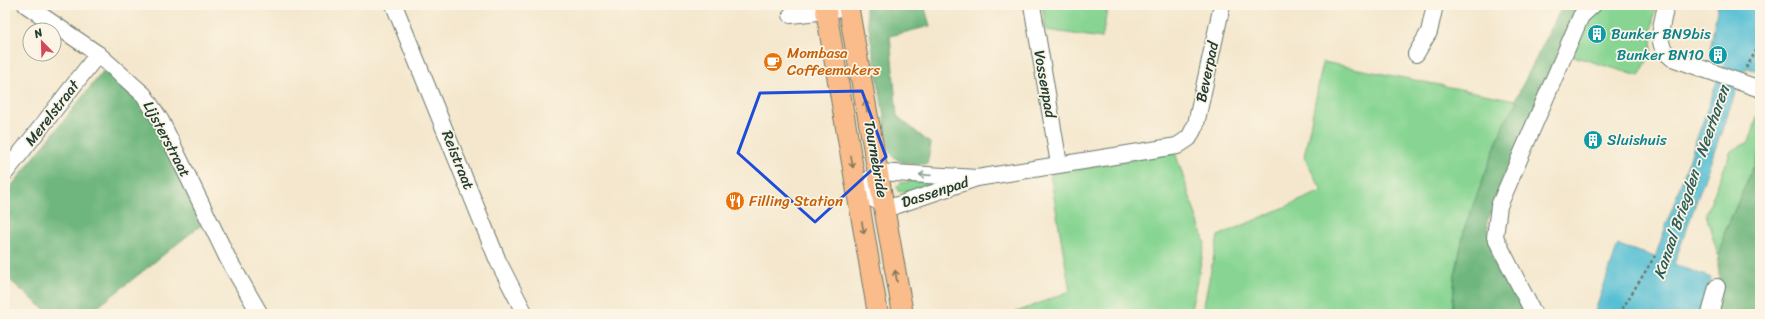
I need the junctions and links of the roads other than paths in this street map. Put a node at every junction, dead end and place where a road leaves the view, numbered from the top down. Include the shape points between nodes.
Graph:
1 (26, 5) edge
2 (394, 5) edge
3 (1032, 5) edge
4 (1222, 5) edge
5 (1435, 5) edge
6 (1593, 5) edge
7 (1666, 5) edge
8 (848, 6) edge
9 (825, 8) edge
10 (791, 15) dead end
11 (98, 54) junction
12 (1416, 54) dead end
13 (1760, 89) edge
14 (1189, 138) joint
15 (1059, 164) junction
16 (878, 172) junction
17 (5, 173) edge
18 (977, 178) junction
19 (857, 190) junction
20 (884, 205) junction
21 (1717, 287) dead end
22 (260, 314) edge
23 (525, 314) edge
24 (878, 314) edge
25 (903, 314) edge
26 (1534, 314) edge
27 (1710, 314) edge

1 - 11 street, Lijsterstraat
2 - 23 street, Reistraat via 498,261
3 - 15 street, Vossenpad
4 - 14 street, Beverpad via 1196,124
5 - 12 street via 1429,32
6 - 26 street via 1582,16 1499,206 1495,237
7 - 13 street via 1660,40 1663,51 1672,58
8 - 9 street
16 -> 8 main road, Tournebride
9 - 10 street
9 -> 19 main road, Tournebride
11 - 17 street, Merelstraat
11 - 22 street, Lijsterstraat via 144,95 161,121 228,259
14 - 15 street, Dassenpad via 1177,146
15 - 18 street, Dassenpad
18 -> 16 street, Dassenpad
16 - 19 street
16 - 20 main road, Tournebride
18 - 20 street, Dassenpad via 917,200 895,206
19 - 20 street, Dassenpad
19 -> 24 main road, Tournebride
25 -> 20 main road, Tournebride
21 - 27 street

